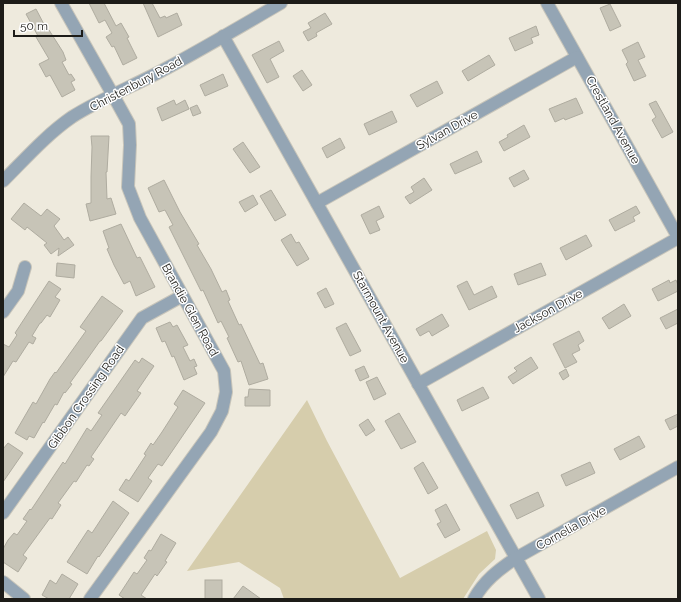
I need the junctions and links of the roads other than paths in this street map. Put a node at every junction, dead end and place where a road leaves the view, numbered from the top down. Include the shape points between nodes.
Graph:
1 (61, 3) edge
2 (281, 3) edge
3 (547, 3) edge
4 (223, 36) junction
5 (577, 57) junction
6 (114, 95) junction
7 (3, 181) edge
8 (317, 203) junction
9 (678, 237) edge
10 (25, 267) dead end
11 (182, 296) junction
12 (3, 312) edge
13 (418, 384) junction
14 (678, 467) edge
15 (3, 513) edge
16 (516, 558) junction
17 (3, 582) edge
18 (24, 599) edge
19 (90, 599) edge
20 (474, 599) edge
21 (539, 599) edge

1 - 6 street, Brandie Glen Road
2 - 4 street, Christenbury Road
3 - 5 street, Crestland Avenue
4 - 6 street, Christenbury Road
4 - 8 street, Starmount Avenue
5 - 8 street, Sylvan Drive
5 - 9 street, Crestland Avenue
6 - 7 street, Christenbury Road via 58,128
6 - 11 street, Brandie Glen Road via 129,124 128,187 140,218
8 - 13 street, Starmount Avenue
9 - 13 street, Jackson Drive
10 - 12 street via 18,291
11 - 15 street, Gibbon Crossing Road via 142,318
11 - 19 street, Brandie Glen Road via 224,371 226,392 222,411 211,432
13 - 16 street, Starmount Avenue
14 - 16 street, Cornelia Drive
16 - 20 street, Cornelia Drive via 486,580
16 - 21 street, Starmount Avenue
17 - 18 street

